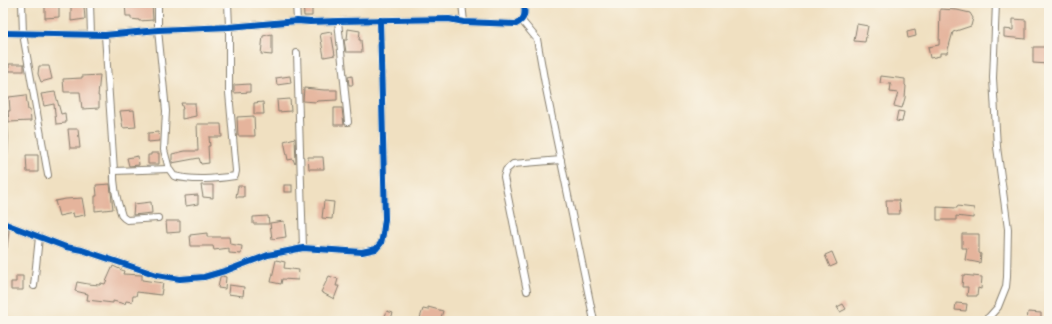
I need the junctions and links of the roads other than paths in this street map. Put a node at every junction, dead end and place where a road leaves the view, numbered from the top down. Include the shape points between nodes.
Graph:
1 (22, 3) edge
2 (90, 3) edge
3 (158, 3) edge
4 (228, 3) edge
5 (296, 3) edge
6 (462, 3) edge
7 (524, 3) edge
8 (996, 3) edge
9 (380, 20) junction
10 (297, 21) junction
11 (338, 21) junction
12 (522, 21) junction
13 (464, 22) junction
14 (229, 27) junction
15 (158, 30) junction
16 (3, 33) edge
17 (23, 34) junction
18 (91, 35) junction
19 (105, 35) junction
20 (297, 53) dead end
21 (3, 108) edge
22 (348, 122) dead end
23 (560, 160) junction
24 (169, 168) junction
25 (114, 171) junction
26 (48, 174) dead end
27 (3, 175) edge
28 (158, 218) dead end
29 (3, 223) edge
30 (39, 237) junction
31 (303, 248) junction
32 (34, 286) dead end
33 (527, 291) dead end
34 (594, 321) edge
35 (983, 321) edge

1 - 17 street
2 - 18 street
3 - 15 street
4 - 14 street
5 - 10 street
6 - 13 street
7 - 12 street via 525,15
8 - 35 street via 993,78 1008,229 1007,277 998,307
9 - 11 street
9 - 13 street via 449,19
9 - 31 street via 385,219 381,243 376,248 362,252
10 - 11 street
10 - 14 street
11 - 22 street
12 - 13 street via 516,24
12 - 23 street via 538,39
14 - 15 street
14 - 24 street via 229,93 236,171 234,176 214,180 185,179 174,176
15 - 19 street
15 - 24 street via 166,111 164,150
16 - 17 street
17 - 18 street
17 - 26 street
18 - 19 street
19 - 25 street
20 - 31 street
21 - 27 street
23 - 33 street via 513,164 506,170 504,177
23 - 34 street
24 - 25 street
25 - 28 street via 113,182 122,216 127,220
29 - 30 street
30 - 31 street via 157,275 180,279 228,270 268,255
30 - 32 street

